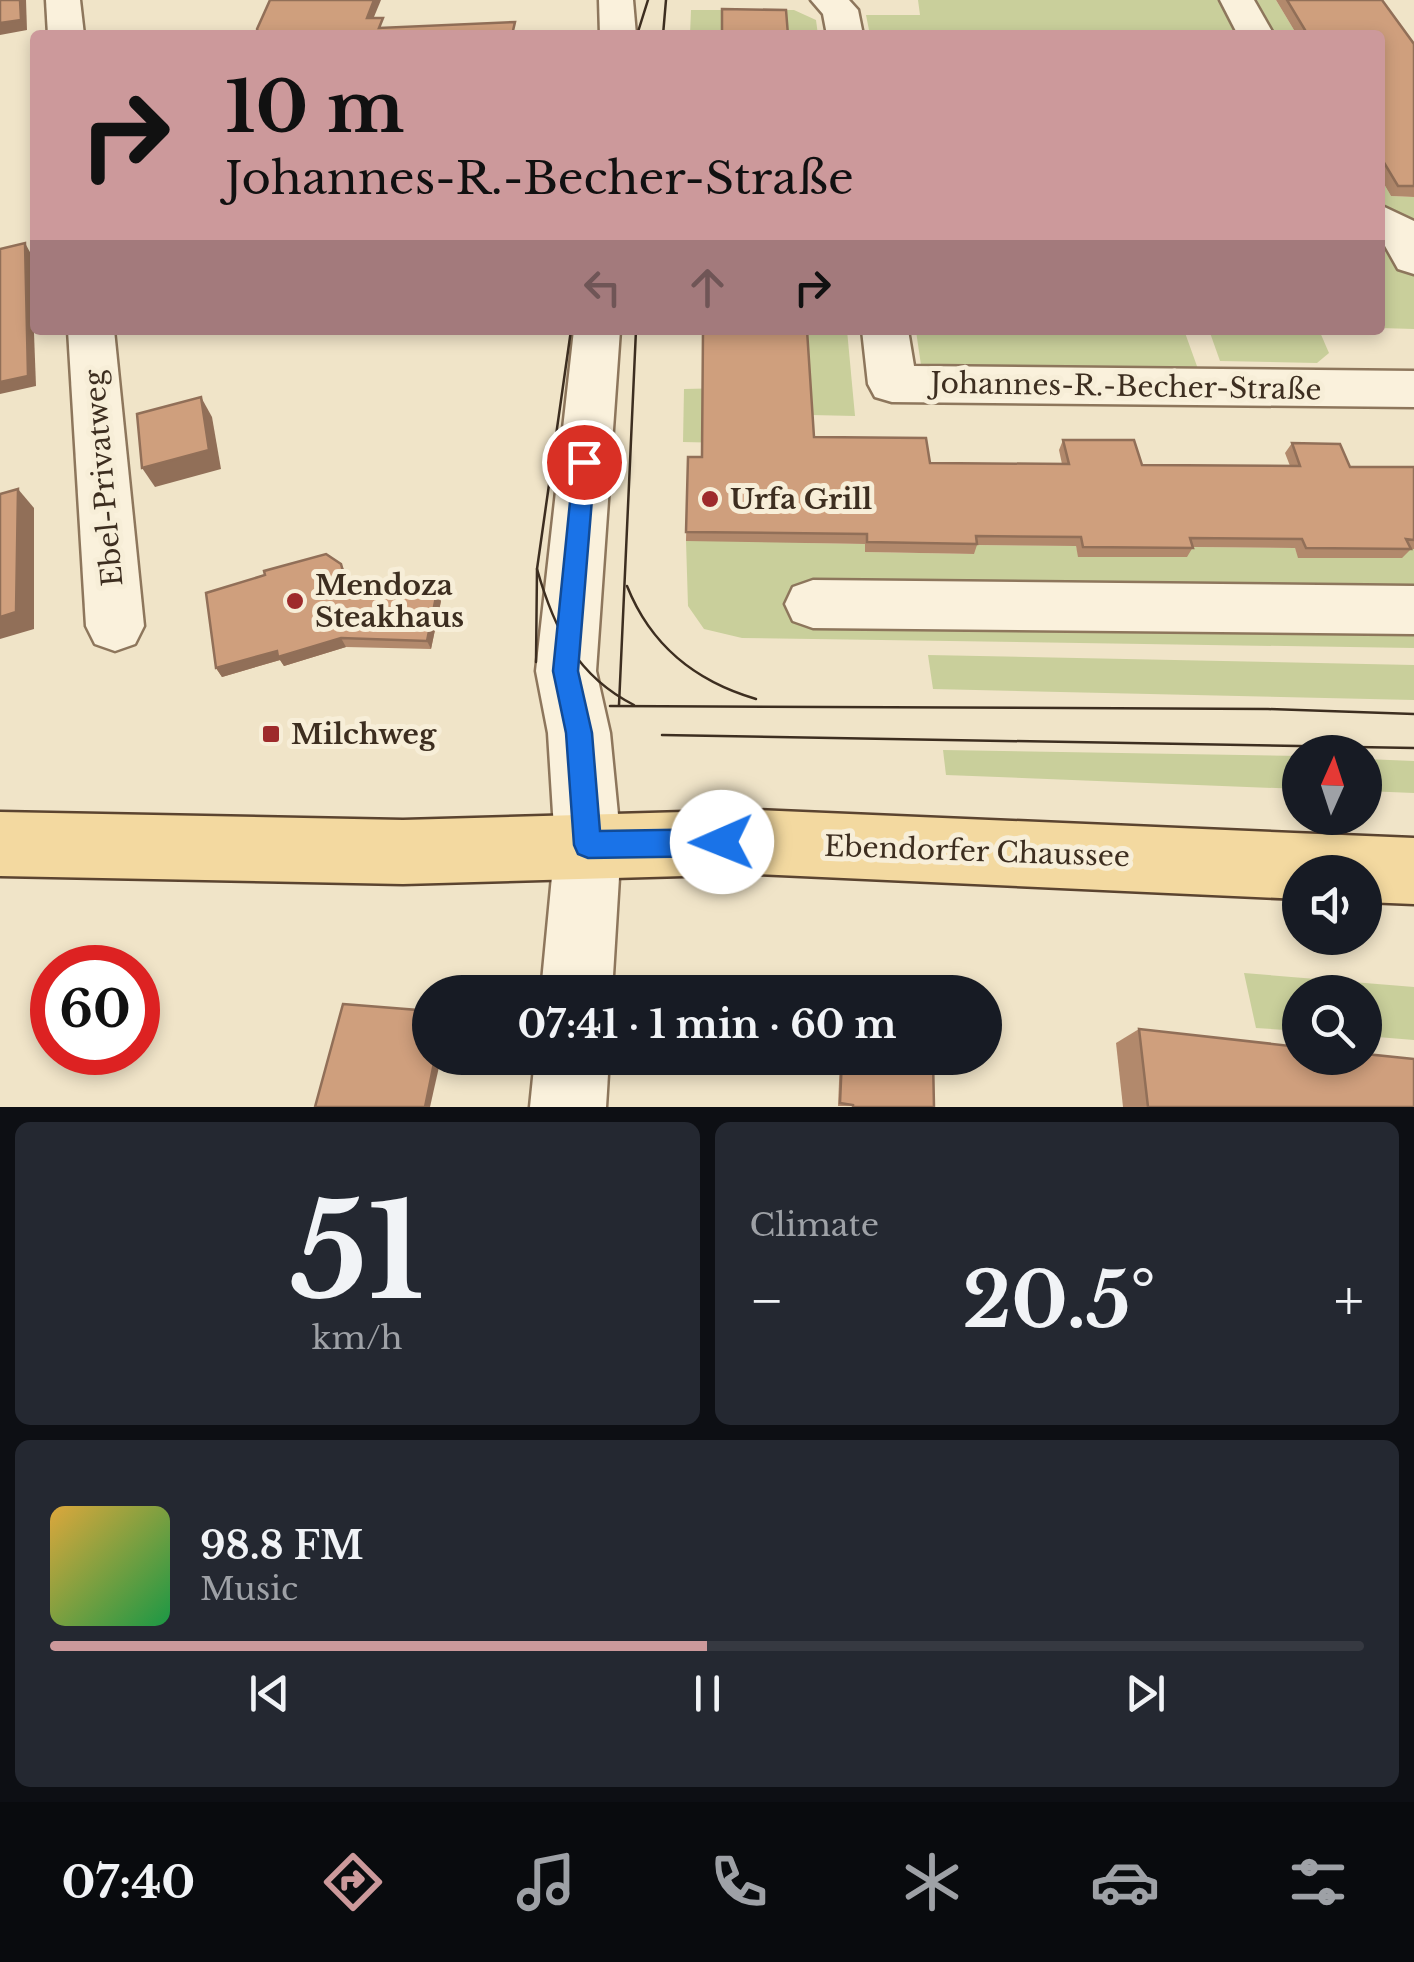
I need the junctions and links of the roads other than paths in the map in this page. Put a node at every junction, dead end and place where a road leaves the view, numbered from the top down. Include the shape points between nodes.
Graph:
1 (64, 0) edge
2 (616, 0) edge
3 (1237, 0) edge
4 (66, 30) edge
5 (618, 30) edge
6 (1253, 30) edge
7 (1385, 222) edge
8 (1414, 260) edge
9 (91, 335) edge
10 (597, 335) edge
11 (886, 335) edge
12 (1414, 390) edge
13 (812, 604) dead end
14 (1414, 610) edge
15 (115, 626) dead end
16 (0, 844) edge
17 (588, 845) junction
18 (1414, 871) edge
19 (578, 975) edge
20 (571, 1075) edge
21 (568, 1107) edge

1 - 4 street
2 - 5 street
3 - 6 street
7 - 8 street via 1396,228
9 - 15 street, Ebel-Privatweg
10 - 17 street via 566,671 579,733
11 - 12 street, Johannes-R.-Becher-Straße via 892,384
13 - 14 street
16 - 17 main road, Ebendorfer Chaussee via 403,852
17 - 18 main road, Ebendorfer Chaussee via 755,842
17 - 19 street
20 - 21 street

